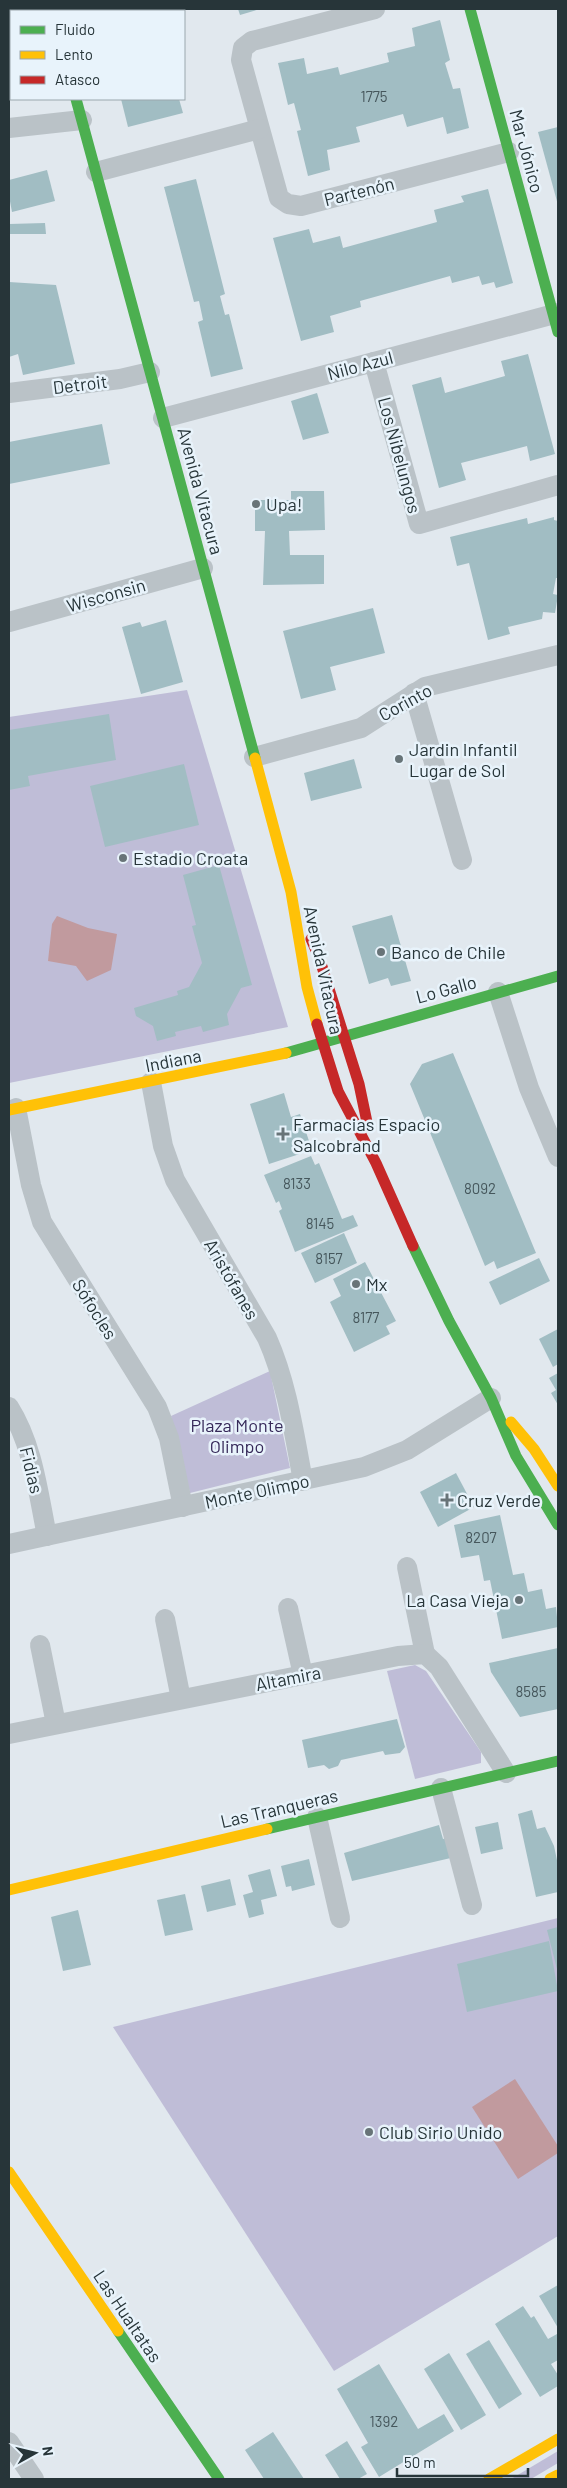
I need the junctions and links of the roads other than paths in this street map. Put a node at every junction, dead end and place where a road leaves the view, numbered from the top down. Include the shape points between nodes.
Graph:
1 (375, 9) edge
2 (470, 9) edge
3 (76, 100) edge
4 (82, 120) junction
5 (9, 128) edge
6 (260, 129) junction
7 (509, 152) junction
8 (96, 172) junction
9 (557, 320) edge
10 (374, 362) junction
11 (150, 372) junction
12 (9, 393) edge
13 (163, 418) junction
14 (558, 485) edge
15 (203, 568) junction
16 (9, 622) edge
17 (558, 655) edge
18 (414, 693) junction
19 (254, 757) junction
20 (462, 860) dead end
21 (291, 892) junction
22 (558, 976) edge
23 (498, 992) junction
24 (342, 1035) junction
25 (320, 1042) junction
26 (151, 1082) junction
27 (12, 1109) edge
28 (558, 1157) edge
29 (376, 1163) junction
30 (490, 1398) junction
31 (9, 1407) edge
32 (304, 1481) junction
33 (558, 1486) edge
34 (183, 1507) junction
35 (558, 1525) edge
36 (46, 1536) junction
37 (9, 1544) edge
38 (408, 1566) dead end
39 (288, 1608) dead end
40 (165, 1619) dead end
41 (40, 1645) dead end
42 (425, 1654) junction
43 (303, 1675) junction
44 (181, 1699) junction
45 (56, 1724) junction
46 (9, 1734) edge
47 (558, 1761) edge
48 (506, 1773) junction
49 (441, 1788) junction
50 (317, 1817) junction
51 (9, 1890) edge
52 (472, 1905) dead end
53 (340, 1918) dead end
54 (9, 2172) edge
55 (558, 2439) edge
56 (9, 2442) edge
57 (34, 2479) edge
58 (219, 2479) edge
59 (489, 2479) edge

1 - 6 street, Partenón via 247,44 243,48 240,60
2 - 7 main road, Mar Jónico
3 - 4 main road, Avenida Vitacura
4 - 5 street
4 - 8 main road, Avenida Vitacura
6 - 7 street, Partenón via 276,194 294,206
6 - 8 street
7 - 9 main road, Mar Jónico
8 - 11 main road, Avenida Vitacura
9 - 10 street, Nilo Azul
10 - 13 street, Nilo Azul
10 - 14 street, Los Nibelungos via 419,524
11 - 12 street, Detroit via 120,379
11 - 13 main road, Avenida Vitacura
13 - 15 main road, Avenida Vitacura
15 - 16 street, Wisconsin
15 - 19 main road, Avenida Vitacura
17 - 18 street, Corinto via 425,687
18 - 19 street, Corinto via 361,728
18 - 20 street
19 - 21 main road, Avenida Vitacura
21 - 24 main road, Avenida Vitacura via 319,957
21 - 25 main road, Avenida Vitacura via 307,988
22 - 23 main road, Lo Gallo
23 - 24 main road, Lo Gallo
23 - 28 street via 530,1088
24 - 25 main road, Indiana
24 - 29 main road, Avenida Vitacura via 358,1084
25 - 26 main road, Indiana via 263,1059
25 - 29 main road, Avenida Vitacura via 338,1091
26 - 27 main road, Indiana
26 - 32 street, Aristófanes via 163,1146 175,1180 275,1357 284,1384
27 - 34 street, Sófocles via 42,1222 157,1407 169,1438
29 - 30 main road, Avenida Vitacura via 444,1313
30 - 32 street, Monte Olimpo via 424,1441 390,1458
30 - 33 main road, Avenida Vitacura via 534,1449
30 - 35 main road, Avenida Vitacura via 516,1456
31 - 36 street, Fidias via 29,1452
32 - 34 street, Monte Olimpo
34 - 36 street, Monte Olimpo
36 - 37 street, Monte Olimpo
38 - 42 street
39 - 43 street
40 - 44 street
41 - 45 street
42 - 43 street, Altamira via 398,1656
42 - 48 street via 439,1667
43 - 44 street, Altamira
44 - 45 street, Altamira
45 - 46 street, Altamira
47 - 48 main road, Las Tranqueras
48 - 49 main road, Las Tranqueras
49 - 50 main road, Las Tranqueras
49 - 52 street
50 - 51 main road, Las Tranqueras
50 - 53 street
54 - 58 main road, Las Hualtatas
55 - 59 main road
56 - 57 street

